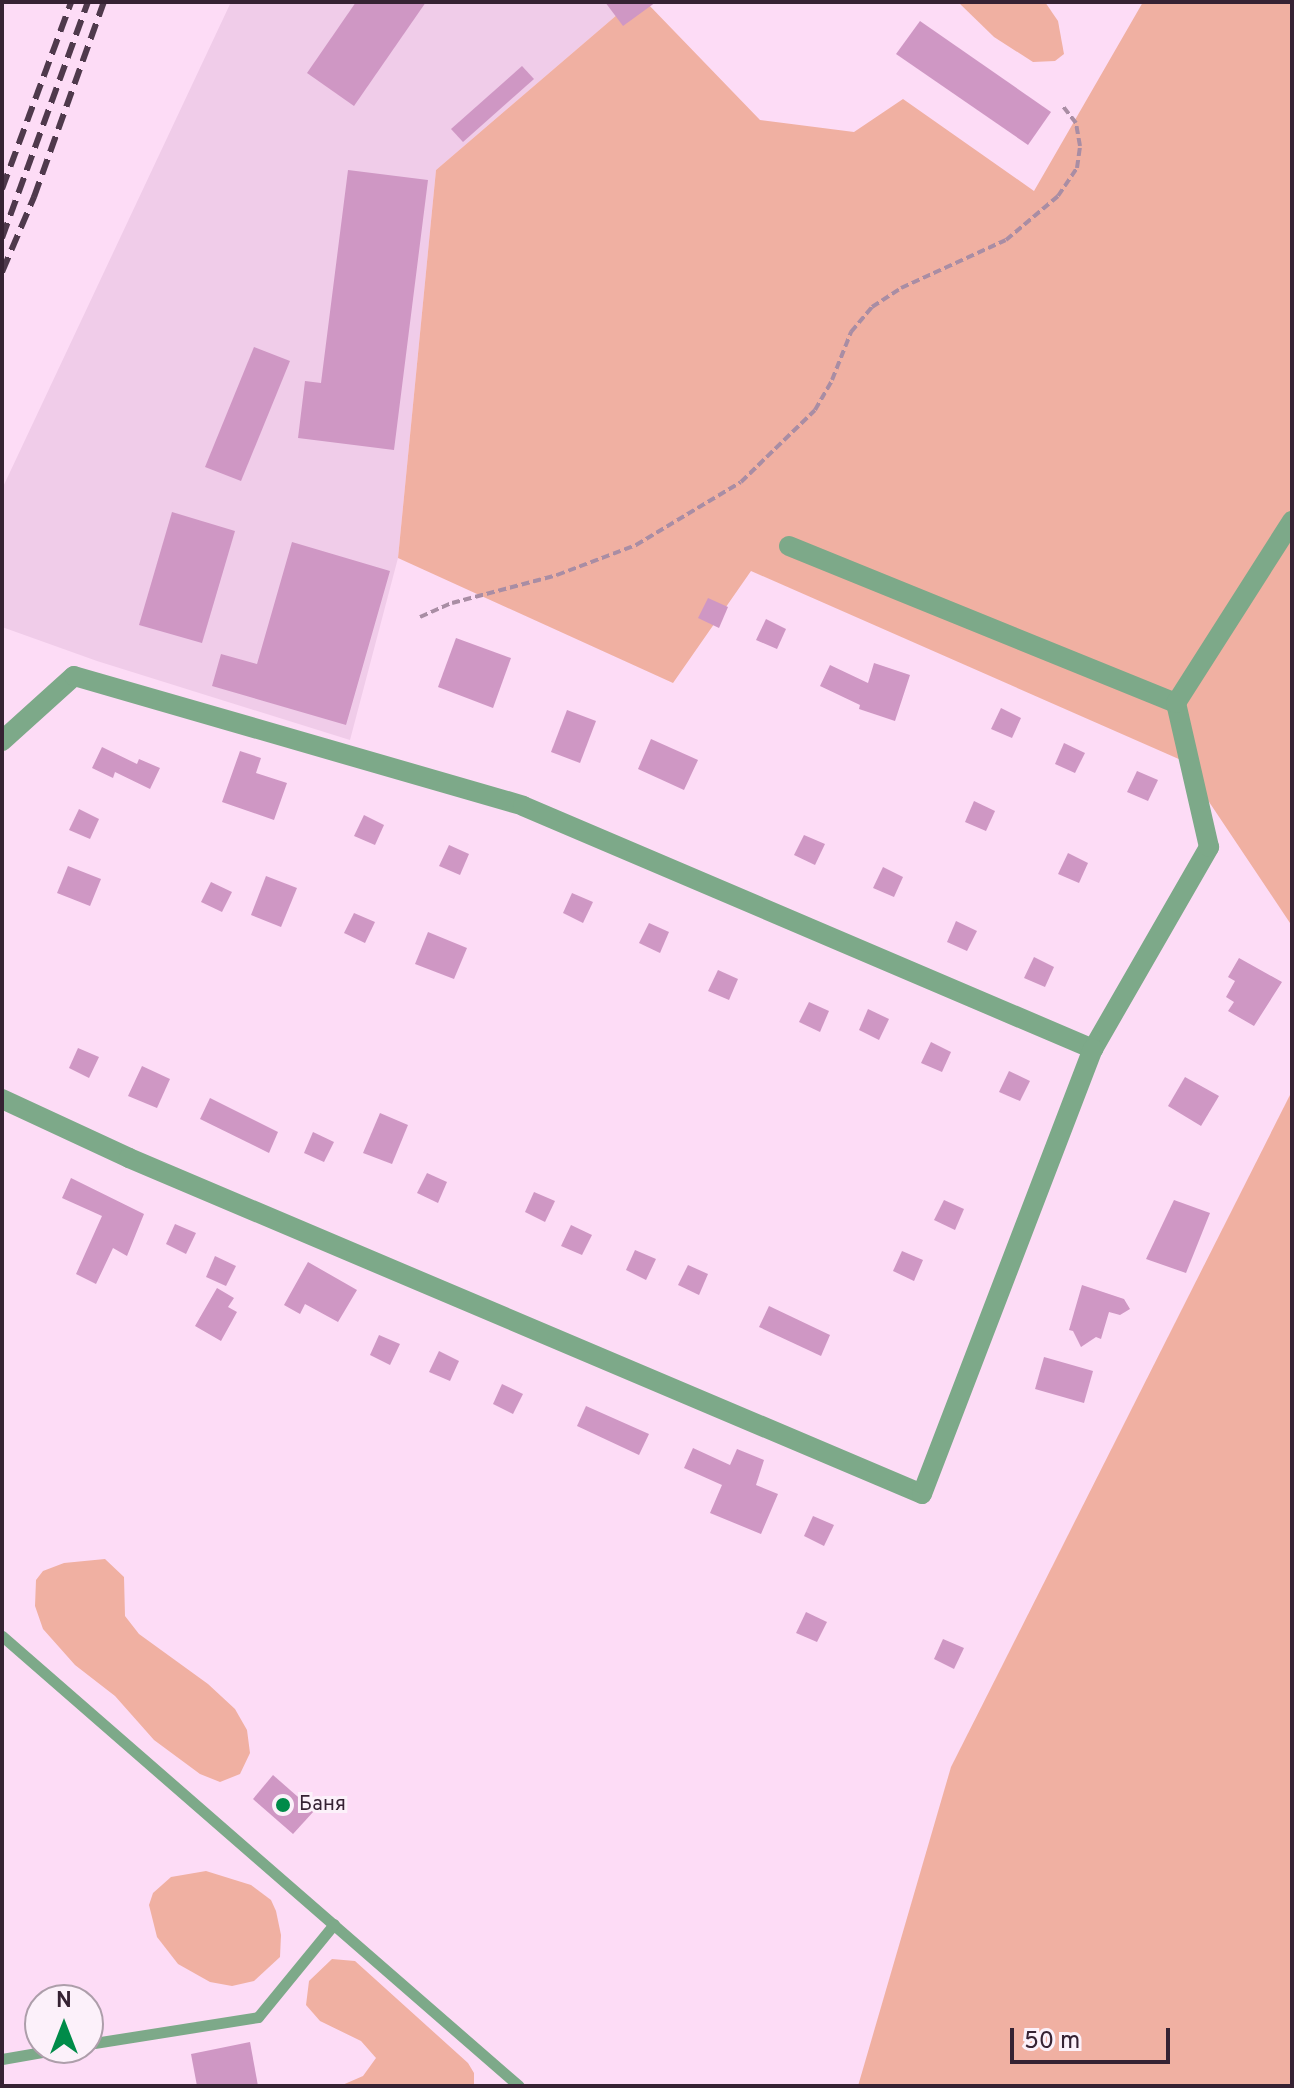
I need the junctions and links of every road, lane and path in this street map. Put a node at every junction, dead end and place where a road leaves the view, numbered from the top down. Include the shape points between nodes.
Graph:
1 (1062, 105) dead end
2 (1292, 521) edge
3 (789, 546) dead end
4 (420, 617) dead end
5 (1176, 703) junction
6 (2, 741) edge
7 (1093, 1049) junction
8 (2, 1099) edge
9 (2, 1636) edge
10 (334, 1924) junction
11 (104, 2041) edge
12 (24, 2055) edge
13 (2, 2059) edge
14 (519, 2086) edge

1 - 4 path via 1076,123 1080,146 1077,168 1058,196 1006,240 901,288 872,307 851,332 815,410 741,482 636,545
2 - 5 street
3 - 5 street
5 - 7 street via 1209,847
6 - 7 street via 74,676 89,680 523,806
7 - 8 street via 922,1494 129,1158
9 - 10 lane
10 - 11 lane via 258,2017
10 - 14 lane
12 - 13 lane

